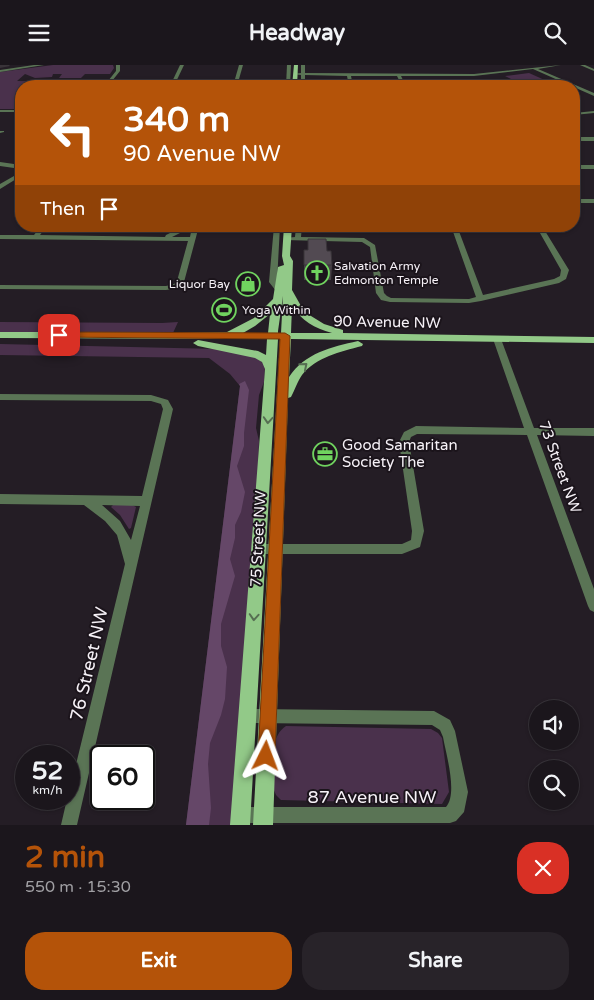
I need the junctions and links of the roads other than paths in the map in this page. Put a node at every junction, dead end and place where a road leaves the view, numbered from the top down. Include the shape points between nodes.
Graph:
1 (42, 65) edge
2 (118, 65) edge
3 (182, 65) edge
4 (241, 65) edge
5 (289, 65) edge
6 (296, 65) edge
7 (303, 65) edge
8 (528, 65) edge
9 (559, 65) edge
10 (582, 65) edge
11 (29, 66) edge
12 (534, 68) junction
13 (594, 70) edge
14 (0, 71) edge
15 (296, 74) junction
16 (303, 74) junction
17 (349, 74) junction
18 (400, 75) junction
19 (111, 80) edge
20 (175, 80) edge
21 (237, 80) edge
22 (288, 80) edge
23 (296, 80) edge
24 (302, 80) edge
25 (350, 80) edge
26 (402, 80) edge
27 (561, 80) edge
28 (580, 89) edge
29 (594, 95) edge
30 (0, 111) edge
31 (15, 111) edge
32 (594, 113) edge
33 (580, 114) edge
34 (580, 139) edge
35 (594, 139) edge
36 (0, 163) edge
37 (15, 166) edge
38 (580, 167) edge
39 (594, 167) edge
40 (15, 178) edge
41 (0, 187) edge
42 (580, 201) edge
43 (594, 201) edge
44 (40, 232) edge
45 (176, 232) edge
46 (195, 232) edge
47 (277, 232) edge
48 (288, 232) edge
49 (299, 232) edge
50 (456, 232) edge
51 (543, 232) edge
52 (0, 237) edge
53 (36, 237) junction
54 (162, 238) junction
55 (193, 239) junction
56 (287, 239) junction
57 (298, 239) junction
58 (0, 287) edge
59 (281, 292) junction
60 (481, 299) junction
61 (0, 335) edge
62 (213, 336) junction
63 (389, 337) junction
64 (273, 340) junction
65 (285, 340) junction
66 (594, 340) edge
67 (0, 342) edge
68 (498, 342) junction
69 (198, 343) junction
70 (358, 345) junction
71 (594, 347) edge
72 (271, 371) junction
73 (0, 397) edge
74 (282, 408) junction
75 (531, 431) junction
76 (594, 432) edge
77 (0, 499) edge
78 (85, 500) junction
79 (147, 501) junction
80 (259, 549) junction
81 (275, 550) junction
82 (129, 570) junction
83 (594, 606) edge
84 (248, 716) junction
85 (268, 716) junction
86 (241, 820) edge
87 (263, 820) edge
88 (69, 825) edge

1 - 11 street
2 - 19 street via 118,71
3 - 20 street
4 - 21 street
5 - 22 street
6 - 15 main road
7 - 16 street
8 - 12 street
9 - 12 street
10 - 13 street
11 - 14 street
12 - 18 street via 480,75
12 - 27 street
15 - 16 street
15 - 23 main road
16 - 17 street
16 - 24 street
17 - 18 street
17 - 25 street
18 - 26 street
28 - 29 street
30 - 31 street
32 - 33 street
34 - 35 street
36 - 37 street
38 - 39 street
40 - 41 street
42 - 43 street
44 - 53 street
45 - 54 street
46 - 55 street
47 - 59 street, 75 Street NW via 273,282
48 - 56 main road, 75 Street NW
49 - 57 street
50 - 60 street
51 - 60 street via 565,270 563,277
52 - 53 street
53 - 54 street
54 - 55 street
55 - 58 street via 176,286
56 - 57 street
56 - 59 main road, 75 Street NW via 286,256 289,261
57 - 60 street via 364,240 370,243 380,293 384,298 396,301
59 - 62 main road via 269,311 254,324
59 - 63 main road via 302,315 319,326 342,333
59 - 64 main road, 75 Street NW
59 - 65 main road, 75 Street NW
61 - 62 main road, 90 Avenue NW
62 - 64 main road, 90 Avenue NW
63 - 65 main road, 90 Avenue NW
63 - 68 main road, 90 Avenue NW
64 - 65 main road, 90 Avenue NW
64 - 69 main road, 90 Avenue NW
64 - 72 main road, 75 Street NW
65 - 70 main road, 90 Avenue NW
65 - 74 main road, 75 Street NW
66 - 68 main road, 90 Avenue NW
67 - 69 main road, 90 Avenue NW
68 - 70 main road, 90 Avenue NW
68 - 71 main road, 90 Avenue NW
68 - 75 street, 73 Street NW
69 - 72 main road via 258,355 266,360
74 -> 70 main road via 290,382 302,367 329,351
72 -> 80 main road, 75 Street NW
73 - 79 street, 76 Street NW via 151,398 165,402 168,409
74 - 81 main road, 75 Street NW
75 - 76 street
75 - 81 street via 416,430 407,435 404,442 418,531 416,543 402,549
75 - 83 street, 73 Street NW
77 - 78 street
78 - 79 street
78 - 82 street, 76 Street NW via 117,524 128,548
79 - 82 street, 76 Street NW
80 - 81 street
80 -> 84 main road, 75 Street NW
81 - 85 main road, 75 Street NW
82 - 88 street, 76 Street NW
84 - 85 street, 87 Avenue NW
84 - 86 main road, 75 Street NW
85 - 87 main road, 75 Street NW
85 - 87 street, 87 Avenue NW via 434,718 445,725 450,735 460,792 458,806 450,815
86 - 87 street, 87 Avenue NW

